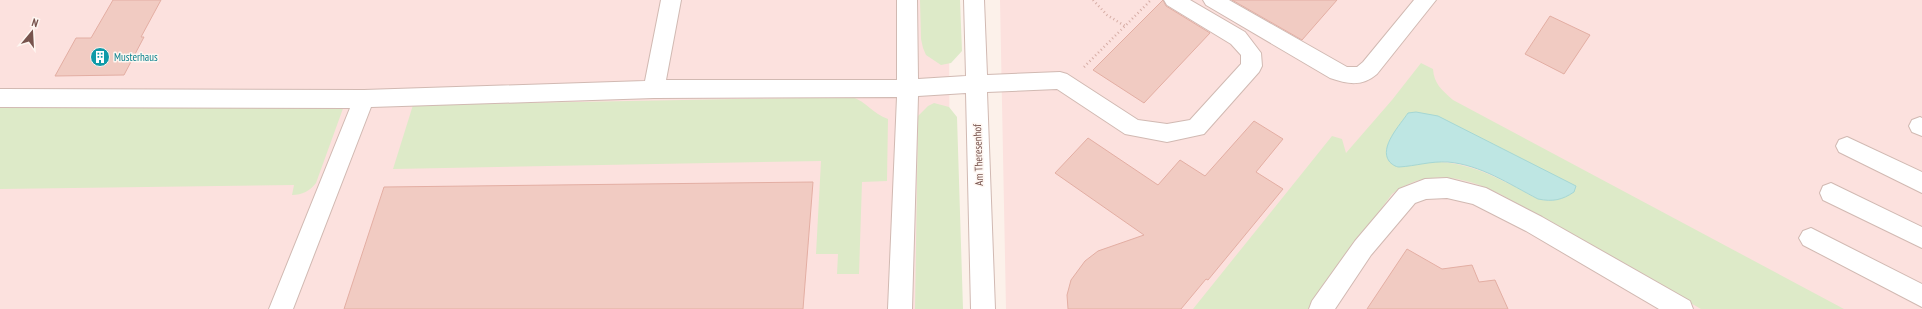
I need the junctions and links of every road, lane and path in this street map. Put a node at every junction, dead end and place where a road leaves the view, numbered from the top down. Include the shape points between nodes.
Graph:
1 (671, 0) edge
2 (907, 0) edge
3 (974, 0) edge
4 (1093, 0) edge
5 (1151, 0) edge
6 (1174, 0) edge
7 (1213, 0) edge
8 (1426, 0) edge
9 (1125, 26) junction
10 (1067, 84) junction
11 (976, 85) junction
12 (908, 88) junction
13 (654, 89) junction
14 (0, 98) edge
15 (364, 98) junction
16 (1847, 146) dead end
17 (1922, 183) edge
18 (1831, 193) dead end
19 (1811, 238) dead end
20 (1922, 238) edge
21 (1922, 296) edge
22 (281, 309) edge
23 (900, 309) edge
24 (983, 309) edge
25 (1321, 309) edge
26 (1681, 309) edge

1 - 13 street
2 - 12 street
3 - 11 street, Am Theresenhof
4 - 9 path via 1107,15
5 - 9 path
6 - 10 street via 1238,38 1251,53 1252,66 1196,128 1167,133 1133,128
7 - 8 street via 1347,76 1362,75 1370,68
9 - 10 path
10 - 11 street via 1060,80
11 - 12 street
11 - 24 street, Am Theresenhof
12 - 13 street
12 - 23 street
13 - 15 street
14 - 15 street
15 - 22 street
16 - 17 street
18 - 20 street
19 - 21 street
25 - 26 street via 1363,248 1407,196 1425,189 1447,188 1478,195 1534,224

